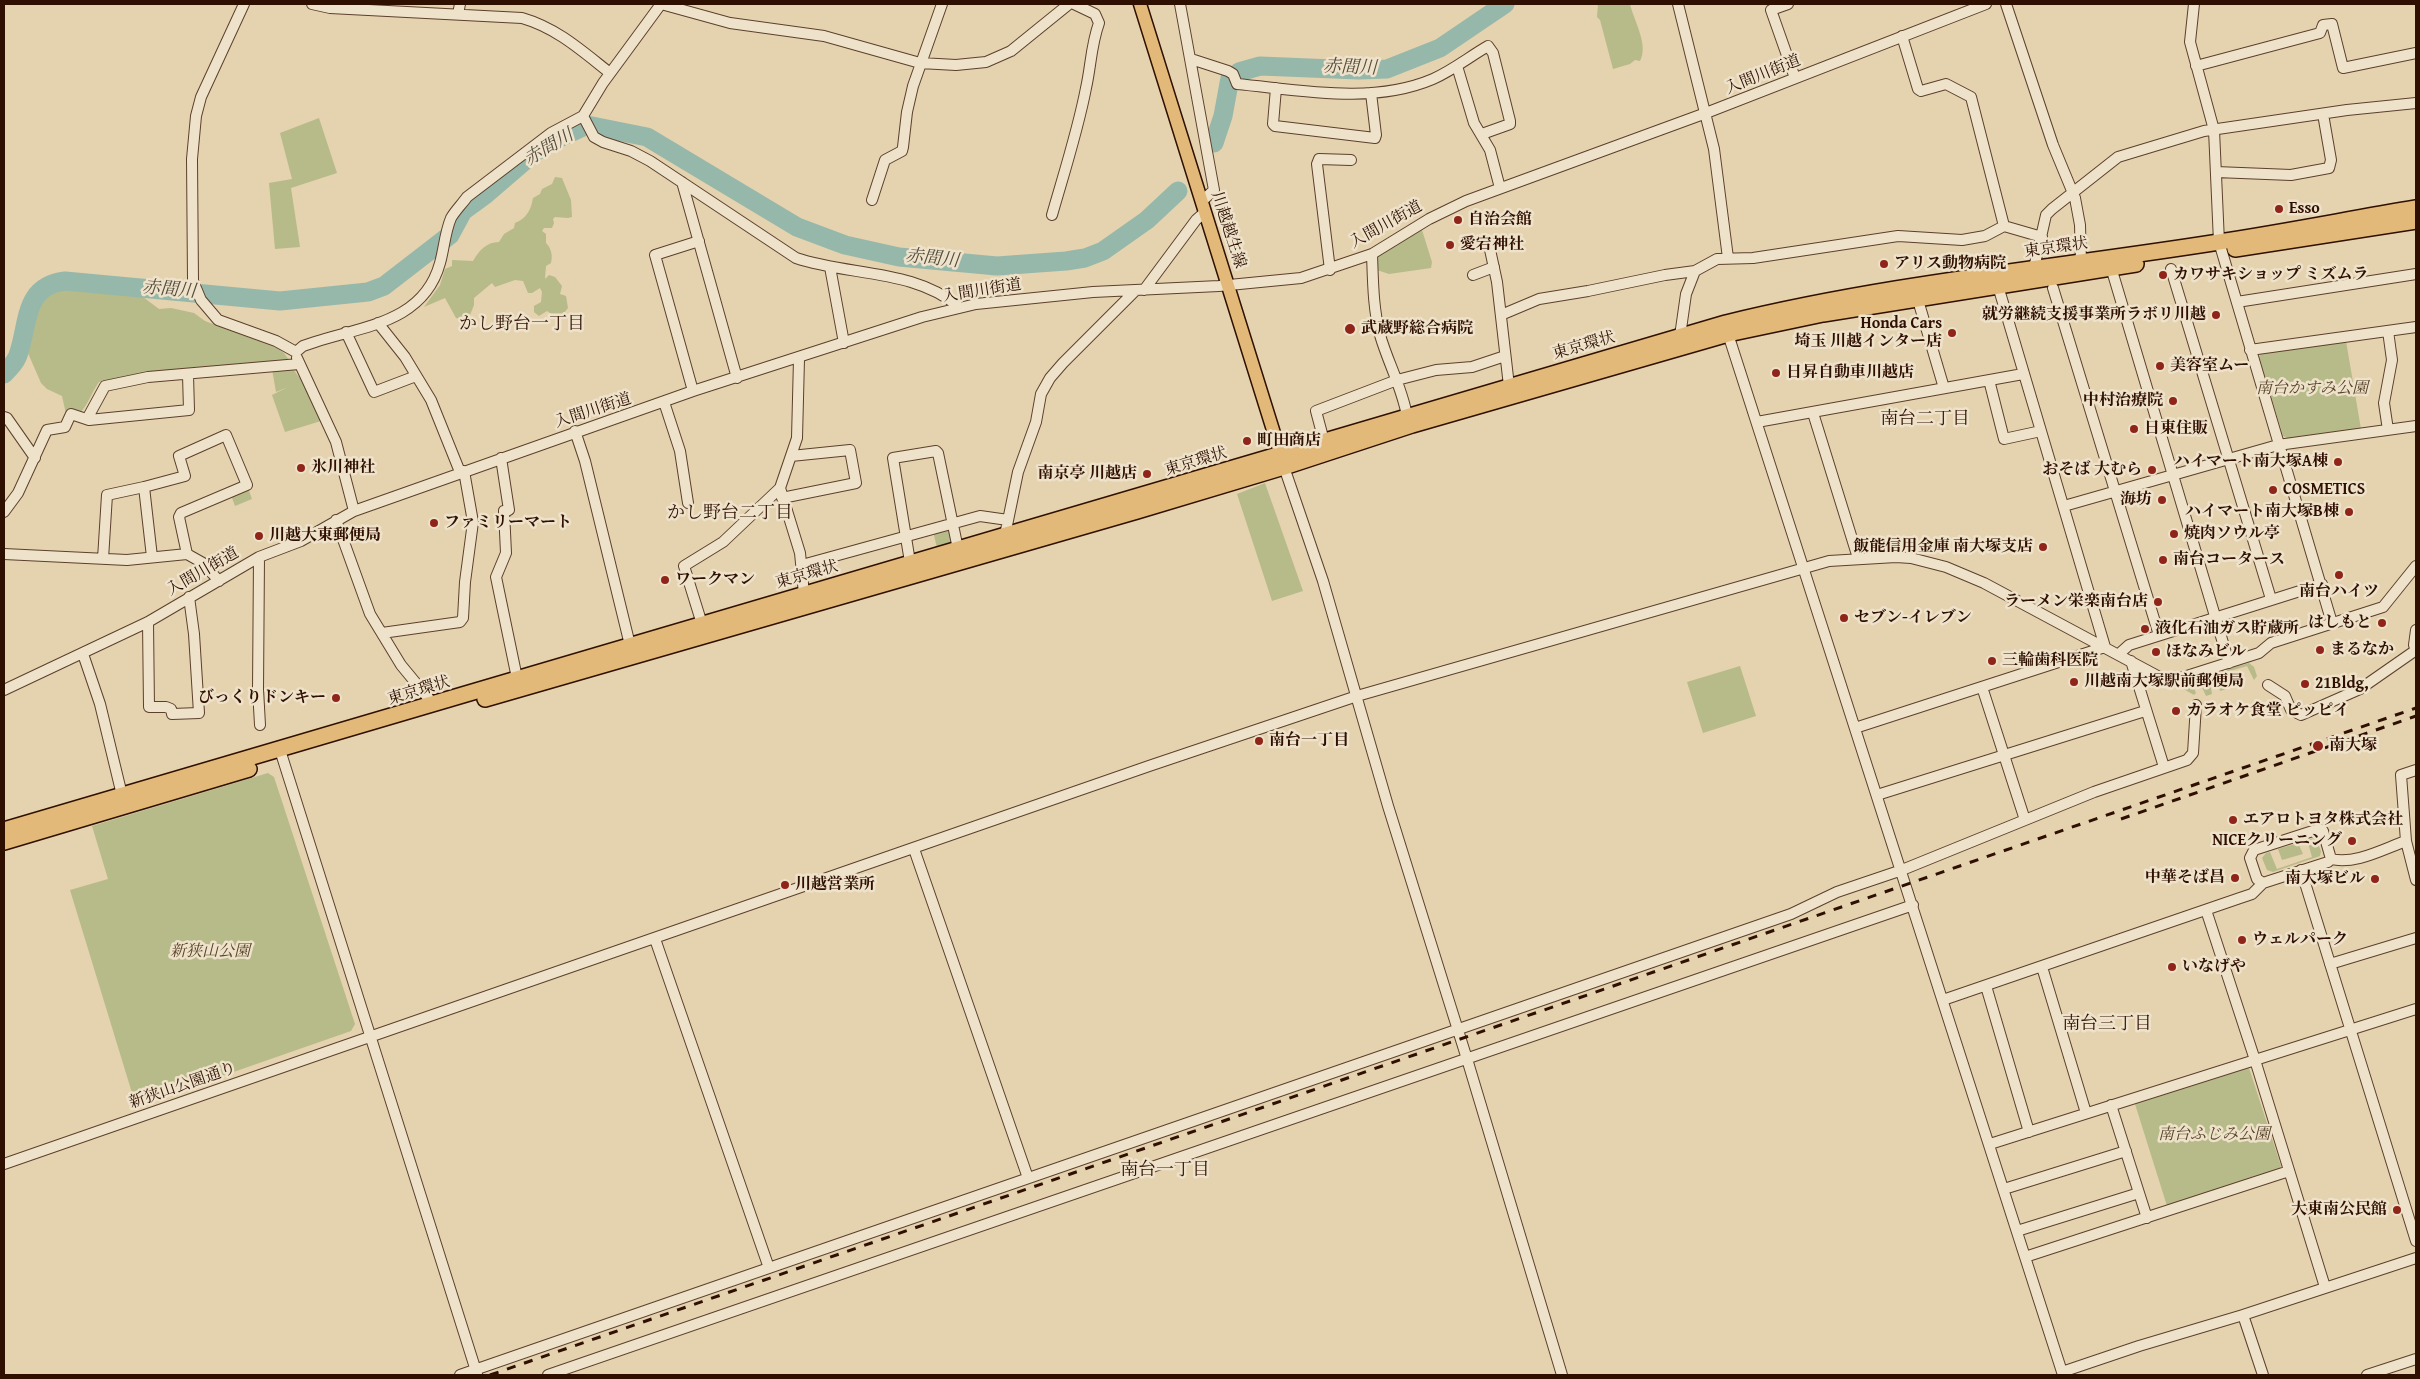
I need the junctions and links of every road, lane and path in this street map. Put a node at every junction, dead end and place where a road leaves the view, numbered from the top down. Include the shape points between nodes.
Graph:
1 (244, 4) edge
2 (312, 4) edge
3 (661, 4) edge
4 (942, 4) edge
5 (1069, 4) edge
6 (1074, 4) edge
7 (1140, 4) edge
8 (1180, 4) edge
9 (1678, 4) edge
10 (1788, 4) edge
11 (1986, 4) edge
12 (2006, 4) edge
13 (2194, 4) edge
14 (413, 8) edge
15 (459, 9) edge
16 (1902, 36) junction
17 (2416, 53) edge
18 (1191, 59) junction
19 (920, 63) junction
20 (1457, 66) junction
21 (2196, 66) junction
22 (610, 73) junction
23 (1795, 78) junction
24 (1276, 88) junction
25 (1370, 93) junction
26 (2416, 103) edge
27 (1706, 114) junction
28 (2323, 114) junction
29 (587, 123) junction
30 (2214, 130) junction
31 (1482, 134) junction
32 (1351, 160) dead end
33 (2216, 172) junction
34 (682, 182) junction
35 (1500, 188) junction
36 (2073, 192) junction
37 (872, 200) dead end
38 (1204, 207) junction
39 (2416, 208) edge
40 (1052, 215) dead end
41 (2416, 221) edge
42 (2004, 226) junction
43 (2042, 237) junction
44 (699, 242) junction
45 (1489, 245) dead end
46 (2221, 247) junction
47 (1372, 254) junction
48 (1728, 258) junction
49 (2081, 262) junction
50 (2110, 263) junction
51 (1494, 267) junction
52 (830, 268) junction
53 (2034, 268) junction
54 (2171, 269) dead end
55 (1330, 270) junction
56 (1695, 271) junction
57 (2416, 274) edge
58 (1473, 275) dead end
59 (1228, 285) junction
60 (1998, 286) junction
61 (2053, 288) dead end
62 (1140, 290) junction
63 (2237, 302) junction
64 (959, 307) junction
65 (1920, 307) dead end
66 (1501, 316) junction
67 (378, 322) junction
68 (2416, 327) edge
69 (2388, 331) junction
70 (346, 332) junction
71 (1728, 334) junction
72 (1680, 336) junction
73 (844, 343) junction
74 (2250, 350) junction
75 (296, 352) junction
76 (1505, 356) junction
77 (799, 359) junction
78 (299, 364) junction
79 (2024, 374) junction
80 (188, 375) junction
81 (416, 376) junction
82 (737, 378) junction
83 (1397, 380) junction
84 (1989, 380) junction
85 (1509, 386) junction
86 (1944, 388) junction
87 (693, 392) junction
88 (664, 402) junction
89 (1813, 413) junction
90 (4, 416) edge
91 (1407, 416) junction
92 (87, 419) junction
93 (1758, 422) junction
94 (2416, 426) edge
95 (2388, 430) junction
96 (575, 431) junction
97 (2041, 431) junction
98 (1324, 441) junction
99 (2278, 445) junction
100 (791, 456) junction
101 (35, 458) junction
102 (501, 458) junction
103 (1283, 460) junction
104 (2228, 460) junction
105 (462, 472) junction
106 (2174, 476) junction
107 (144, 486) junction
108 (2116, 492) junction
109 (781, 493) junction
110 (688, 504) dead end
111 (2064, 506) junction
112 (354, 511) junction
113 (4, 512) edge
114 (336, 520) junction
115 (952, 523) junction
116 (1007, 528) junction
117 (904, 536) junction
118 (958, 549) junction
119 (4, 554) edge
120 (187, 554) junction
121 (152, 557) junction
122 (259, 557) junction
123 (1858, 558) junction
124 (103, 559) junction
125 (910, 562) junction
126 (802, 565) junction
127 (2416, 567) edge
128 (1803, 568) junction
129 (219, 581) junction
130 (2322, 584) junction
131 (804, 594) junction
132 (189, 598) junction
133 (2271, 600) junction
134 (2215, 617) junction
135 (148, 622) junction
136 (2332, 623) junction
137 (702, 624) junction
138 (2416, 630) edge
139 (382, 633) junction
140 (2159, 635) junction
141 (630, 645) junction
142 (2105, 647) junction
143 (2416, 651) edge
144 (83, 654) junction
145 (2119, 654) junction
146 (2131, 661) junction
147 (2229, 663) junction
148 (517, 678) junction
149 (2268, 685) dead end
150 (1982, 687) junction
151 (4, 690) edge
152 (1357, 696) junction
153 (434, 705) junction
154 (2196, 705) dead end
155 (2145, 711) junction
156 (260, 725) dead end
157 (1855, 728) junction
158 (281, 755) junction
159 (2004, 756) junction
160 (2164, 767) junction
161 (2416, 770) edge
162 (122, 794) junction
163 (1877, 795) junction
164 (2026, 820) junction
165 (4, 830) edge
166 (2406, 841) junction
167 (4, 842) edge
168 (914, 849) junction
169 (2331, 858) junction
170 (1902, 870) junction
171 (2301, 870) junction
172 (2416, 880) edge
173 (2263, 883) junction
174 (1913, 904) junction
175 (2206, 910) junction
176 (2416, 938) edge
177 (655, 939) junction
178 (2330, 964) junction
179 (2042, 967) junction
180 (1986, 986) junction
181 (1943, 1000) junction
182 (2416, 1009) edge
183 (1458, 1030) junction
184 (2350, 1030) junction
185 (372, 1038) junction
186 (1467, 1060) junction
187 (2256, 1060) junction
188 (2112, 1105) junction
189 (2086, 1113) junction
190 (2029, 1132) junction
191 (1990, 1144) junction
192 (2126, 1151) junction
193 (4, 1164) edge
194 (2289, 1171) junction
195 (1028, 1178) junction
196 (2004, 1189) junction
197 (2139, 1194) junction
198 (2147, 1218) junction
199 (2017, 1231) junction
200 (2416, 1241) edge
201 (2025, 1257) junction
202 (2416, 1258) edge
203 (769, 1268) junction
204 (2325, 1287) junction
205 (2243, 1315) junction
206 (2416, 1359) edge
207 (477, 1372) edge
208 (2062, 1374) edge
209 (460, 1375) edge
210 (548, 1375) edge
211 (1562, 1375) edge
212 (2263, 1375) edge
213 (2367, 1375) edge

1 - 75 street via 196,116 192,159 194,288 218,320 276,341
2 - 14 street via 330,8
3 - 19 street via 730,23 824,36
3 - 22 street
4 - 19 street
5 - 19 street via 1022,44 1000,57 971,65
6 - 40 street via 1095,14 1099,23 1091,50 1087,87
7 - 38 main road, 川越越生線
8 - 18 street
9 - 27 street
10 - 23 street via 1771,10
11 - 16 street, 入間川街道
12 - 36 street via 2053,145
13 - 21 street via 2190,42
14 - 15 street
15 - 22 street via 535,22 567,39
16 - 23 street, 入間川街道
16 - 42 street via 1918,89 1946,84 1971,98
17 - 21 street via 2343,68 2332,24 2323,25 2320,33
18 - 24 street via 1233,74 1237,84
18 - 38 street via 1214,190
19 - 37 street via 907,112 904,147 885,160
20 - 25 street via 1423,82
20 - 31 street via 1474,124
20 - 31 street via 1488,46 1491,48 1510,124
21 - 30 street
22 - 29 street
23 - 27 street, 入間川街道
24 - 25 street
24 - 25 street via 1272,124 1275,126 1375,138
26 - 28 street
27 - 35 street, 入間川街道
27 - 48 street via 1714,149
28 - 30 street
28 - 33 street via 2331,160 2329,168 2291,175
29 - 34 street via 594,137 631,151
29 - 67 street via 552,133 467,197 450,219 436,276 419,301 406,312
30 - 33 street
30 - 36 street via 2118,158
31 - 35 street via 1490,150
32 - 55 street via 1319,159 1317,164
33 - 46 street
34 - 44 street
34 - 52 street via 782,251
35 - 47 street, 入間川街道 via 1434,216
36 - 43 street via 2046,215
36 - 49 street via 2080,225
38 - 59 main road, 川越越生線
38 - 62 street
39 - 46 highway, 東京環状
41 - 46 highway, 東京環状
42 - 43 street
42 - 48 street via 1985,236 1962,240 1898,236 1753,258
43 - 53 street
44 - 82 street
44 - 87 street via 656,255
45 - 51 street
46 - 50 highway, 東京環状
46 - 63 street
47 - 55 street, 入間川街道
47 - 83 street via 1377,323
48 - 56 street via 1717,259
49 - 50 highway, 東京環状
49 - 53 highway, 東京環状
50 - 60 highway, 東京環状
50 - 106 street
51 - 58 street
51 - 66 street
52 - 64 street via 874,274 920,286 946,296
52 - 73 street
53 - 72 highway, 東京環状 via 1773,312
54 - 104 street
55 - 59 street, 入間川街道 via 1301,278
56 - 66 street via 1539,298
56 - 72 street via 1686,294
57 - 63 street
59 - 62 street, 入間川街道
59 - 103 main road, 川越越生線
60 - 71 highway, 東京環状 via 1823,314
60 - 79 street
61 - 108 street
62 - 64 street, 入間川街道 via 1048,296
62 - 116 street via 1057,370 1041,394 1036,422 1018,472
63 - 74 street
64 - 73 street, 入間川街道
65 - 86 street
66 - 76 street
67 - 70 street
67 - 81 street
68 - 69 street
69 - 74 street
69 - 95 street via 2392,360 2384,403
70 - 75 street via 304,346
70 - 81 street via 374,392
71 - 93 street
71 - 103 highway, 東京環状
72 - 85 highway, 東京環状
73 - 77 street, 入間川街道
74 - 99 street
75 - 78 street
76 - 83 street via 1472,367 1436,370
76 - 85 street
77 - 82 street, 入間川街道
77 - 100 street via 797,438
78 - 80 street
78 - 112 street via 336,442
79 - 84 street
79 - 97 street
80 - 92 street via 148,377 105,386
80 - 92 street via 190,410
81 - 105 street via 431,400
82 - 87 street, 入間川街道
83 - 91 street
83 - 98 street via 1316,411
84 - 86 street
84 - 97 street via 2004,439
85 - 91 highway, 東京環状
86 - 89 street
87 - 88 street, 入間川街道
88 - 96 street, 入間川街道
88 - 110 street via 680,451
89 - 93 street
89 - 123 street
90 - 101 street
91 - 98 highway, 東京環状
92 - 101 street via 71,414 65,427 47,430
93 - 128 street
94 - 95 street
95 - 99 street
96 - 102 street, 入間川街道
96 - 141 street
97 - 111 street
98 - 103 highway, 東京環状
99 - 104 street
99 - 130 street
100 - 109 street
100 - 109 street via 850,450 856,483
101 - 113 street via 18,493
102 - 105 street, 入間川街道
102 - 148 street via 509,510 504,511 505,559 496,577
103 - 116 highway, 東京環状 via 1094,511
103 - 152 street
103 - 158 highway, 東京環状
104 - 106 street
104 - 133 street
105 - 112 street, 入間川街道
105 - 139 street via 473,522 463,618 460,622
106 - 108 street
106 - 134 street
107 - 120 street via 185,476 179,456 226,435 247,485 181,513 179,517
107 - 121 street
107 - 124 street via 106,496
108 - 111 street
108 - 140 street
109 - 126 street
109 - 137 street via 723,542 684,566
111 - 142 street
112 - 114 street, 入間川街道
114 - 122 street, 入間川街道 via 300,541
114 - 139 street via 365,603
115 - 116 street via 980,516
115 - 117 street
115 - 117 street via 936,451 893,458
115 - 118 street
116 - 118 highway, 東京環状
117 - 125 street
117 - 126 street
118 - 125 highway, 東京環状
119 - 124 street
120 - 121 street
120 - 129 street via 203,563
121 - 124 street
122 - 129 street, 入間川街道
122 - 156 street
123 - 128 street, 新狭山公園通り
123 - 142 street, 新狭山公園通り via 1911,558 1946,567 1984,583
125 - 131 highway, 東京環状
126 - 131 street
127 - 136 street, 新狭山公園通り via 2386,605
128 - 152 street, 新狭山公園通り via 1694,602
128 - 157 street
129 - 132 street, 入間川街道
130 - 133 street
130 - 136 street
131 - 137 highway, 東京環状
132 - 135 street, 入間川街道
132 - 135 street via 199,713 172,714 166,707 149,707
133 - 134 street
134 - 140 street
134 - 147 street
135 - 144 street, 入間川街道
136 - 147 street, 新狭山公園通り via 2271,643 2259,653
137 - 141 highway, 東京環状
138 - 143 street
139 - 153 street via 401,665
140 - 145 street via 2129,645
141 - 148 highway, 東京環状
142 - 145 street, 新狭山公園通り
142 - 150 street
143 - 149 street via 2360,689 2300,715 2291,710 2286,696
144 - 151 street, 入間川街道
144 - 162 street via 100,704
145 - 146 street, 新狭山公園通り
146 - 147 street, 新狭山公園通り via 2171,681
146 - 155 street
148 - 153 highway, 東京環状
150 - 157 street
150 - 159 street
152 - 168 street, 新狭山公園通り
152 - 183 street
153 - 158 highway, 東京環状
154 - 160 street via 2193,753 2187,760
155 - 159 street
155 - 160 street
157 - 163 street
158 - 162 highway, 東京環状
158 - 167 highway, 東京環状
158 - 185 street
159 - 163 street
159 - 164 street
160 - 164 street
161 - 166 street via 2401,775
162 - 165 highway, 東京環状
163 - 170 street
164 - 170 street
166 - 169 street via 2353,860
166 - 172 street
168 - 177 street, 新狭山公園通り
168 - 195 street
169 - 171 street via 2328,862
169 - 173 street via 2323,831 2319,829 2254,850 2250,858 2257,880
170 - 174 street
170 - 183 street via 1837,892 1791,914
171 - 173 street
171 - 178 street
173 - 175 street via 2252,894
174 - 181 street
174 - 186 street
175 - 179 street
175 - 187 street
176 - 178 street
177 - 185 street, 新狭山公園通り
177 - 203 street
178 - 184 street
179 - 180 street
179 - 189 street
180 - 181 street
180 - 190 street
181 - 191 street
182 - 184 street
183 - 186 street
183 - 195 street
184 - 187 street
184 - 200 street
185 - 193 street, 新狭山公園通り
185 - 207 street
186 - 210 street
186 - 211 street
187 - 188 street
187 - 194 street
188 - 189 street
188 - 192 street
189 - 190 street
190 - 191 street
191 - 196 street
192 - 196 street
192 - 197 street
194 - 198 street
194 - 204 street
195 - 203 street
196 - 199 street
197 - 198 street
197 - 199 street
198 - 201 street
199 - 201 street
201 - 208 street
202 - 204 street
203 - 207 street
204 - 205 street
205 - 208 street via 2139,1346
205 - 212 street
206 - 213 street
207 - 209 street

